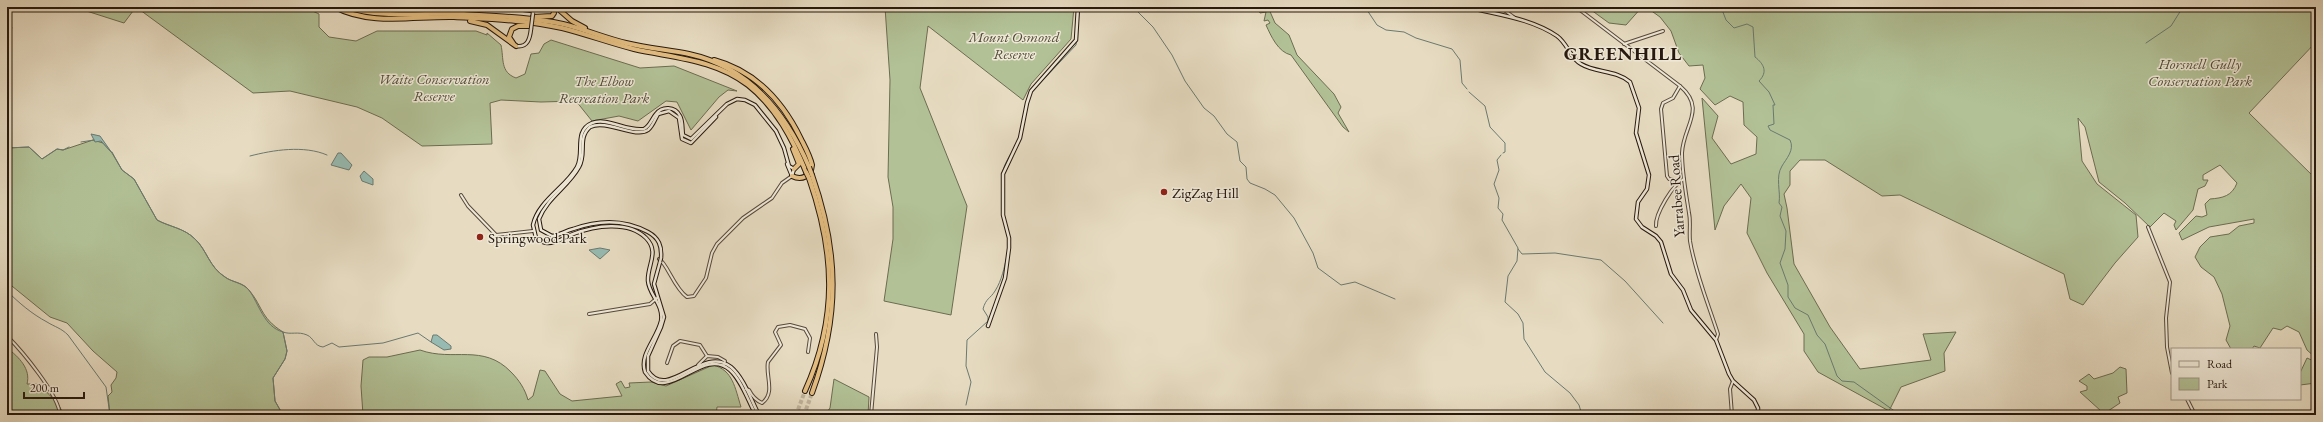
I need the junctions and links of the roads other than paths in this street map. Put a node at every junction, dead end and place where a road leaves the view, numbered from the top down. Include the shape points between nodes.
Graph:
1 (334, 7) edge
2 (346, 7) edge
3 (503, 7) edge
4 (540, 7) edge
5 (553, 7) edge
6 (556, 7) edge
7 (1078, 7) edge
8 (1467, 7) edge
9 (1500, 7) edge
10 (1576, 7) edge
11 (533, 12) junction
12 (432, 17) junction
13 (503, 17) junction
14 (1515, 18) junction
15 (1663, 31) dead end
16 (576, 32) junction
17 (625, 43) junction
18 (1624, 44) junction
19 (516, 46) junction
20 (689, 54) junction
21 (1680, 86) junction
22 (755, 91) junction
23 (794, 169) junction
24 (807, 170) junction
25 (792, 176) junction
26 (810, 177) junction
27 (1684, 179) junction
28 (1680, 181) junction
29 (461, 195) dead end
30 (538, 223) junction
31 (1656, 226) dead end
32 (2148, 227) dead end
33 (540, 229) junction
34 (533, 231) junction
35 (660, 260) junction
36 (657, 298) junction
37 (589, 314) dead end
38 (988, 326) dead end
39 (876, 334) dead end
40 (7, 336) edge
41 (1716, 340) junction
42 (808, 352) dead end
43 (707, 356) junction
44 (667, 363) dead end
45 (724, 364) junction
46 (698, 365) junction
47 (2171, 368) edge
48 (1733, 381) junction
49 (744, 390) junction
50 (805, 391) tunnel mouth
51 (812, 393) tunnel mouth
52 (2188, 400) edge
53 (60, 415) edge
54 (757, 415) edge
55 (871, 415) edge
56 (1732, 415) edge
57 (1758, 415) edge
58 (2195, 415) edge

1 - 12 highway via 368,17
2 - 13 highway via 378,13
3 - 11 main road
4 - 11 highway
5 - 13 highway via 554,13 549,18
6 - 17 highway via 577,24
7 - 38 main road via 1076,40 1029,95 1020,138 1003,174 1003,215 1009,248 1005,278
8 - 14 main road
9 - 14 street
10 - 18 street, Yarrabee Road
11 - 19 main road, bridge via 528,43
12 - 16 highway via 543,25
12 - 19 highway via 483,24
13 - 17 highway via 553,22
14 - 41 main road via 1538,25 1557,36 1579,63 1609,72 1630,82 1639,108 1636,133 1649,175 1647,189 1638,202 1636,219 1661,242 1672,274 1683,290 1691,310
15 - 18 street
16 - 19 highway via 518,26 512,29 509,35
16 - 22 highway via 629,48 709,64 738,78
17 - 20 highway
18 - 21 street, Yarrabee Road
20 - 24 highway via 729,69 764,95 790,129
20 - 25 highway via 732,66 757,81 774,96 794,127 811,162 807,176
21 - 27 street, Yarrabee Road via 1690,97 1694,108 1683,147
21 - 28 street via 1673,98 1663,104 1661,109 1667,176 1669,179
22 - 23 highway via 789,139 798,162 798,167
22 - 24 highway via 782,124
23 - 25 main road
23 - 34 main road via 789,166 783,145 774,129 755,105 745,100 737,99 726,104 691,139 683,135 679,114 668,108 659,111 648,126 641,130 597,122 587,126 582,133 580,158 576,168 538,214
24 - 26 highway, bridge
25 - 30 main road via 776,133 748,102 738,100 727,105 691,142 682,139 677,116 665,111 658,114 646,131 601,124 588,128 583,137 580,166 544,210
25 - 35 street via 781,185 772,198 743,218 718,244 712,253 706,278 692,298 679,291 664,262
26 - 50 highway via 825,234 830,288 824,342
26 - 51 highway via 828,232 834,286 829,340
27 - 28 street
27 - 41 street, Yarrabee Road via 1692,249 1718,334
28 - 31 street via 1657,213
29 - 34 street via 496,235
30 - 33 main road
30 - 34 main road
32 - 47 street via 2170,282 2166,318
33 - 34 main road
33 - 35 main road via 547,235 554,236 579,227 622,222 640,228 654,237 660,245
34 - 36 main road via 538,239 548,243 579,232 609,227 623,227 643,235 653,252 648,282
35 - 36 main road via 654,281
36 - 37 street via 650,304
36 - 45 main road via 661,315 659,327 644,358 644,368 649,378 658,383 666,383 704,365
36 - 46 main road via 664,317 648,356 648,372 656,380 665,381
39 - 55 street
40 - 53 street via 28,359 48,388 58,405
41 - 48 main road
42 - 49 street via 810,338 804,329 790,325 778,327 775,332 782,345 768,362 770,385 766,400 760,402 749,390
43 - 44 street via 702,347 680,341 673,346
43 - 45 street via 723,359 726,361
43 - 46 street
45 - 46 main road via 712,361
45 - 49 main road
48 - 56 street via 1730,389
48 - 57 main road via 1754,400
49 - 54 main road
52 - 58 street

